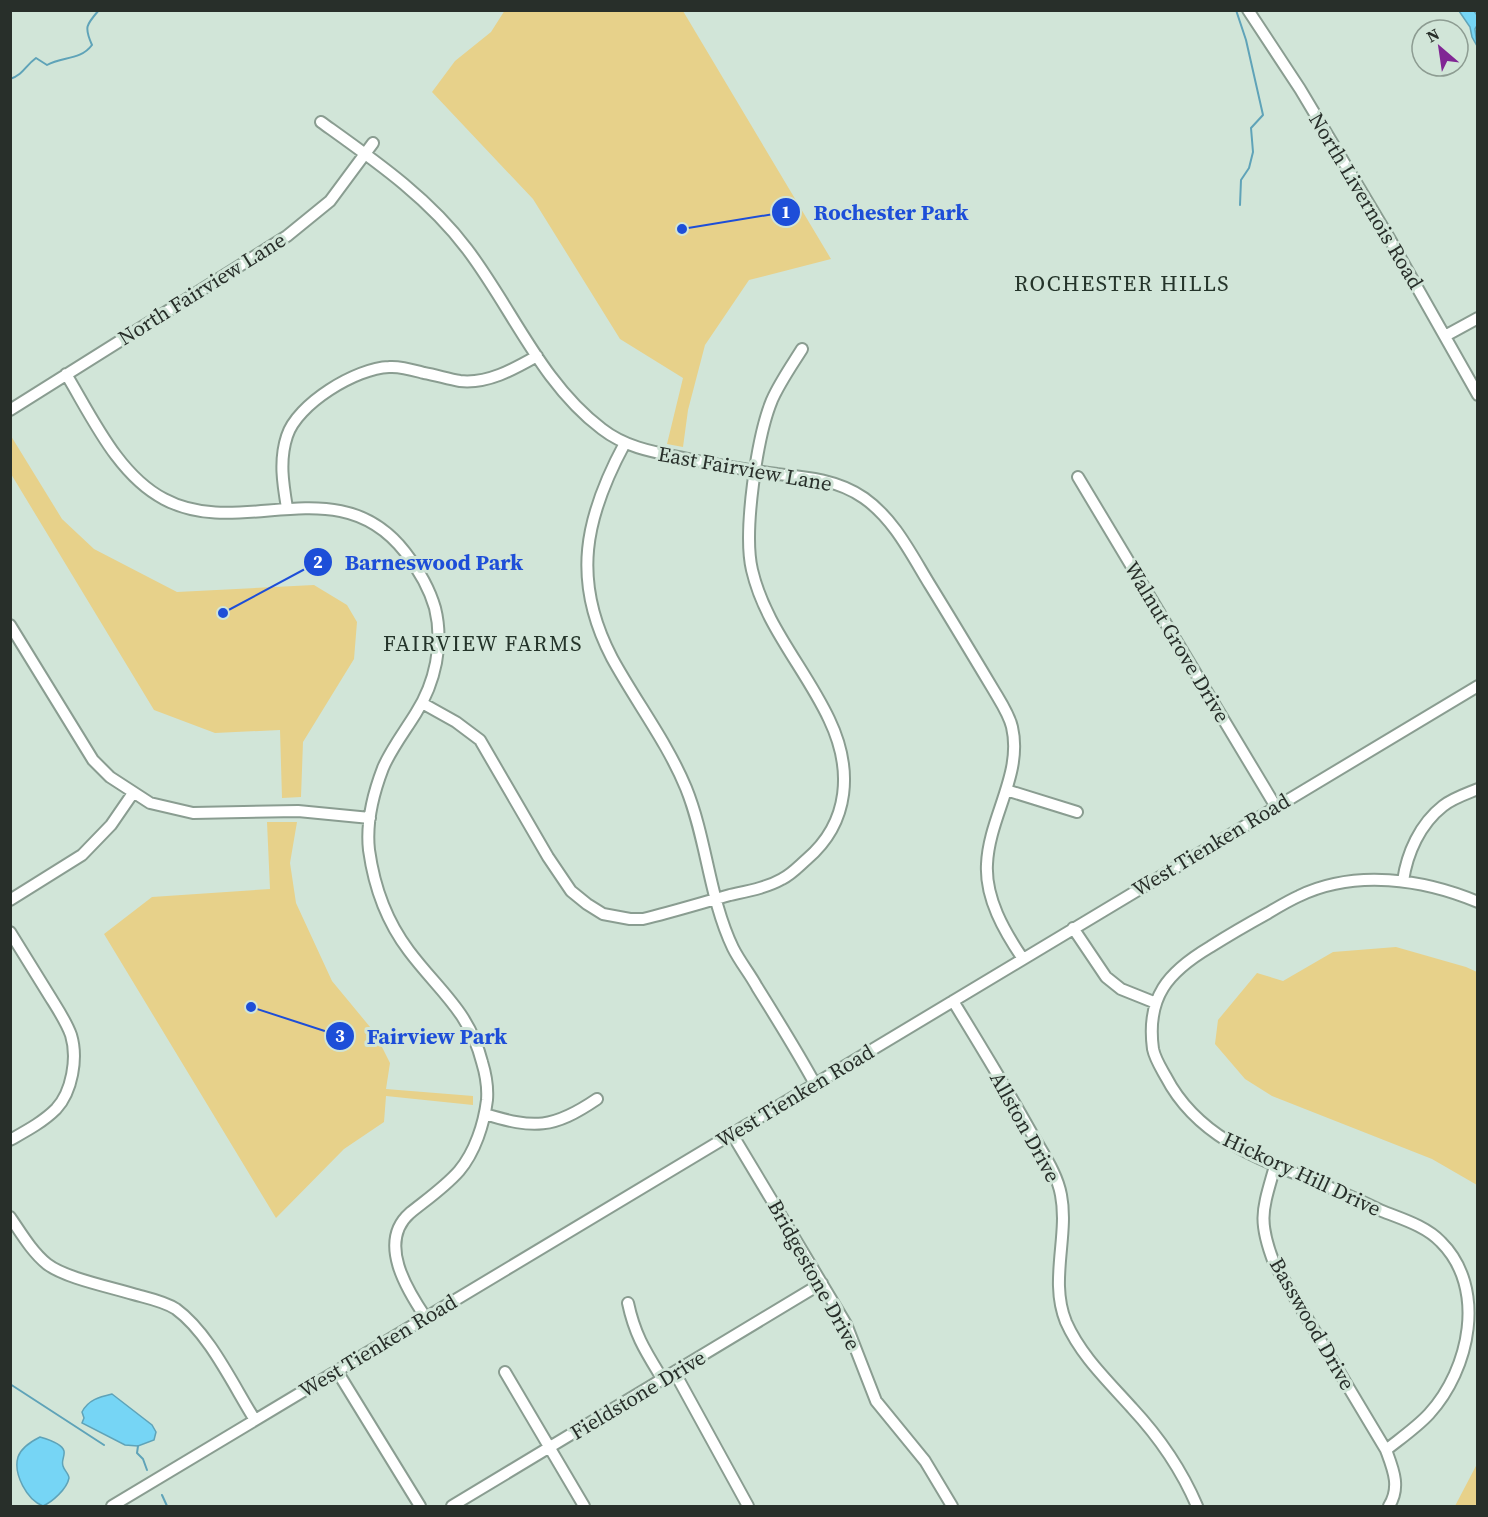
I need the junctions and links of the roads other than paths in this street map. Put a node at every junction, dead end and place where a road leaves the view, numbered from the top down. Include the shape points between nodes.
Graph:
1 (1248, 10) edge
2 (321, 122) dead end
3 (373, 143) dead end
4 (365, 154) junction
5 (1478, 318) edge
6 (1445, 336) junction
7 (802, 349) dead end
8 (537, 356) junction
9 (66, 374) junction
10 (1478, 395) edge
11 (10, 410) edge
12 (625, 443) junction
13 (756, 471) junction
14 (1078, 477) dead end
15 (287, 508) junction
16 (10, 625) edge
17 (1478, 686) edge
18 (422, 703) junction
19 (1478, 789) edge
20 (1006, 790) junction
21 (132, 793) junction
22 (1276, 807) junction
23 (1077, 812) dead end
24 (370, 818) junction
25 (1403, 881) junction
26 (10, 900) edge
27 (716, 900) junction
28 (1478, 902) edge
29 (1073, 928) junction
30 (10, 932) edge
31 (1023, 959) junction
32 (953, 1001) junction
33 (1156, 1003) junction
34 (815, 1084) junction
35 (597, 1100) dead end
36 (484, 1114) junction
37 (732, 1134) junction
38 (10, 1140) edge
39 (1275, 1166) junction
40 (10, 1217) edge
41 (822, 1283) junction
42 (628, 1303) dead end
43 (426, 1318) junction
44 (337, 1371) junction
45 (505, 1372) dead end
46 (675, 1373) junction
47 (663, 1380) junction
48 (255, 1420) junction
49 (549, 1449) junction
50 (1386, 1450) junction
51 (112, 1506) edge
52 (420, 1506) edge
53 (453, 1506) edge
54 (584, 1506) edge
55 (748, 1506) edge
56 (952, 1506) edge
57 (1197, 1506) edge
58 (1389, 1506) edge

1 - 6 street, North Livernois Road via 1300,89
2 - 4 street, East Fairview Lane
3 - 4 street, North Fairview Lane
4 - 8 street, East Fairview Lane via 447,224
4 - 9 street, North Fairview Lane via 330,201 287,236
5 - 6 street
6 - 10 street, North Livernois Road
7 - 13 street via 770,406
8 - 12 street, East Fairview Lane via 579,410
8 - 15 street via 479,380 460,381 389,367 368,370 339,385 310,404 287,435 282,475
9 - 11 street, North Fairview Lane
9 - 15 street via 118,458 151,492 191,511
12 - 13 street, East Fairview Lane via 719,467
12 - 27 street via 592,521 588,544 591,603 613,659 687,790
13 - 20 street, East Fairview Lane via 851,489 881,512 904,542 1005,710 1014,744
13 - 27 street via 748,545 752,570 774,626 829,719 845,763 846,783 830,833 795,871 763,888
14 - 22 street, Walnut Grove Drive
15 - 18 street via 316,507 367,520 387,533 410,559 432,601 438,635 434,671
16 - 21 street via 93,760
17 - 22 street, West Tienken Road
18 - 24 street via 384,767
18 - 27 street via 480,740 548,857 571,891 587,904 603,914 630,920
19 - 25 street via 1442,807 1422,829 1412,847
20 - 23 street
20 - 31 street, East Fairview Lane via 990,839 987,866 997,914
21 - 24 street via 150,803 193,813 298,811
21 - 26 street via 111,825 82,855
22 - 29 street, West Tienken Road
24 - 36 street via 369,852 387,914 408,949 468,1022 478,1046 488,1087
25 - 28 street, Hickory Hill Drive via 1450,891
25 - 33 street, Hickory Hill Drive via 1352,882 1300,895 1182,965 1160,991
27 - 34 street via 733,949
29 - 31 street, West Tienken Road
29 - 33 street via 1106,976 1121,989
30 - 38 street via 64,1019 74,1051 68,1090 57,1108
31 - 32 street, West Tienken Road
32 - 34 street, West Tienken Road
32 - 57 street, Allston Drive via 1057,1181 1063,1207 1059,1251 1060,1302 1065,1320 1091,1362 1152,1430
33 - 39 street, Hickory Hill Drive via 1151,1035 1155,1056 1171,1088 1210,1131
34 - 37 street, West Tienken Road
35 - 36 street via 577,1113 547,1124 521,1124
36 - 43 street via 459,1172 401,1224 397,1238 401,1276
37 - 41 street, Bridgestone Drive
37 - 43 street, West Tienken Road
39 - 50 street, Basswood Drive via 1262,1221 1266,1243 1274,1263
39 - 50 street, Hickory Hill Drive via 1424,1229 1441,1241 1465,1281 1468,1325 1454,1376 1430,1413
40 - 48 street via 48,1265 166,1304 190,1320
41 - 46 street, Fieldstone Drive
41 - 56 street, Bridgestone Drive via 850,1332 876,1401 925,1461
42 - 47 street via 633,1327
43 - 44 street, West Tienken Road
44 - 48 street, West Tienken Road
44 - 52 street
45 - 49 street
46 - 47 street, Fieldstone Drive
46 - 55 street
47 - 49 street, Fieldstone Drive
48 - 51 street, West Tienken Road
49 - 53 street, Fieldstone Drive
49 - 54 street
50 - 58 street, Basswood Drive via 1396,1489

